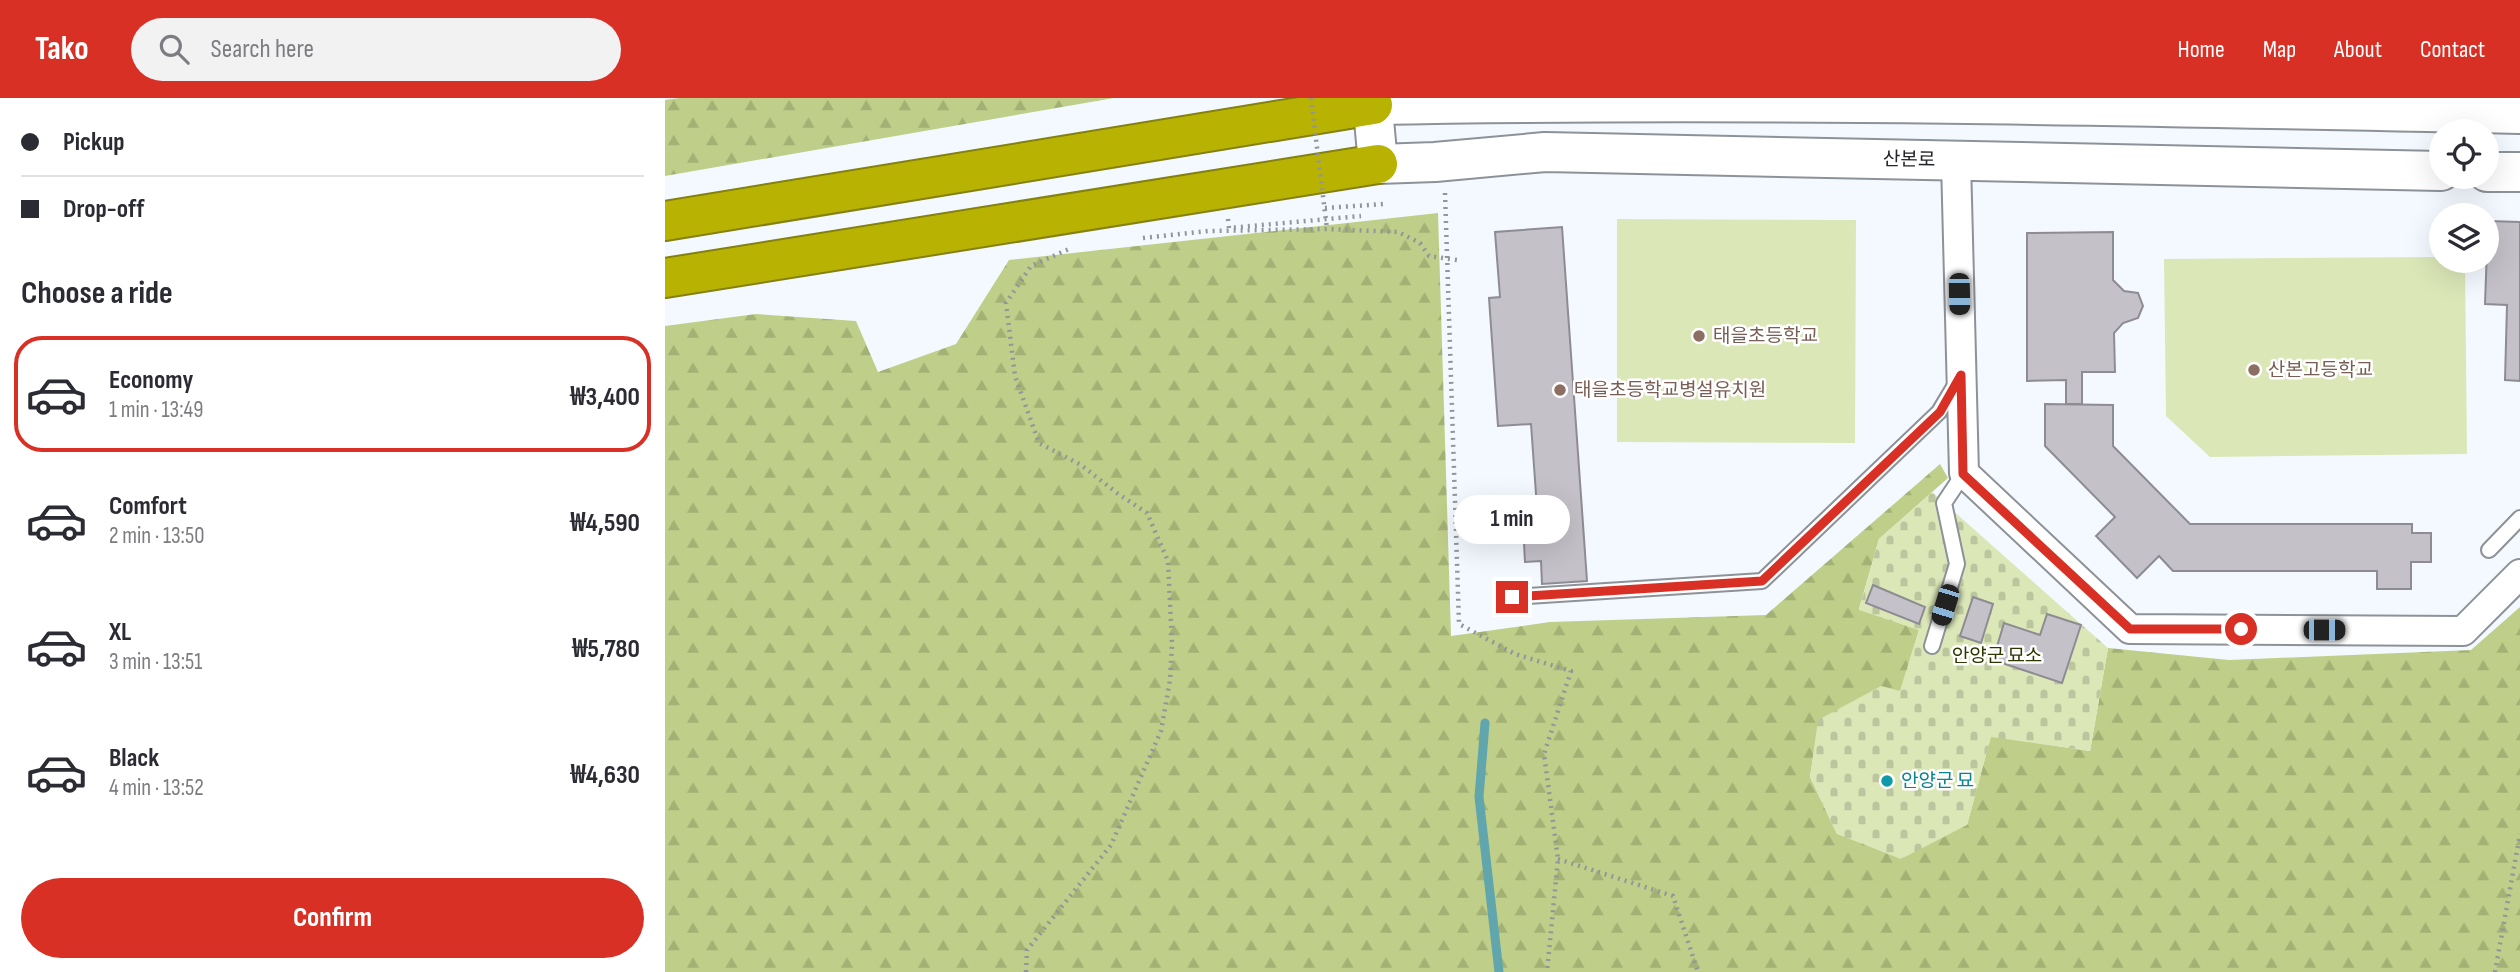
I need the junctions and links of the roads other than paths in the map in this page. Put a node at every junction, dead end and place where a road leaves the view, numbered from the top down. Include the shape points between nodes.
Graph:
1 (1373, 101) edge
2 (2520, 114) edge
3 (1956, 161) junction
4 (1378, 164) junction
5 (2429, 171) edge
6 (2499, 172) edge
7 (2520, 172) edge
8 (665, 221) edge
9 (665, 278) edge
10 (1961, 375) junction
11 (1963, 474) junction
12 (2520, 518) edge
13 (2489, 550) dead end
14 (2520, 574) edge
15 (1512, 597) dead end
16 (1932, 646) dead end

1 - 2 street via 1926,102
1 - 4 street
1 - 8 highway
3 - 4 street, 산본로 via 1545,152
3 - 5 street, 산본로
3 - 10 street
4 - 9 highway
6 - 7 street
10 - 11 street
10 - 15 lane via 1940,412 1762,581
11 - 14 street via 2130,629 2463,631
11 - 16 lane via 1944,503 1957,564
12 - 13 lane

